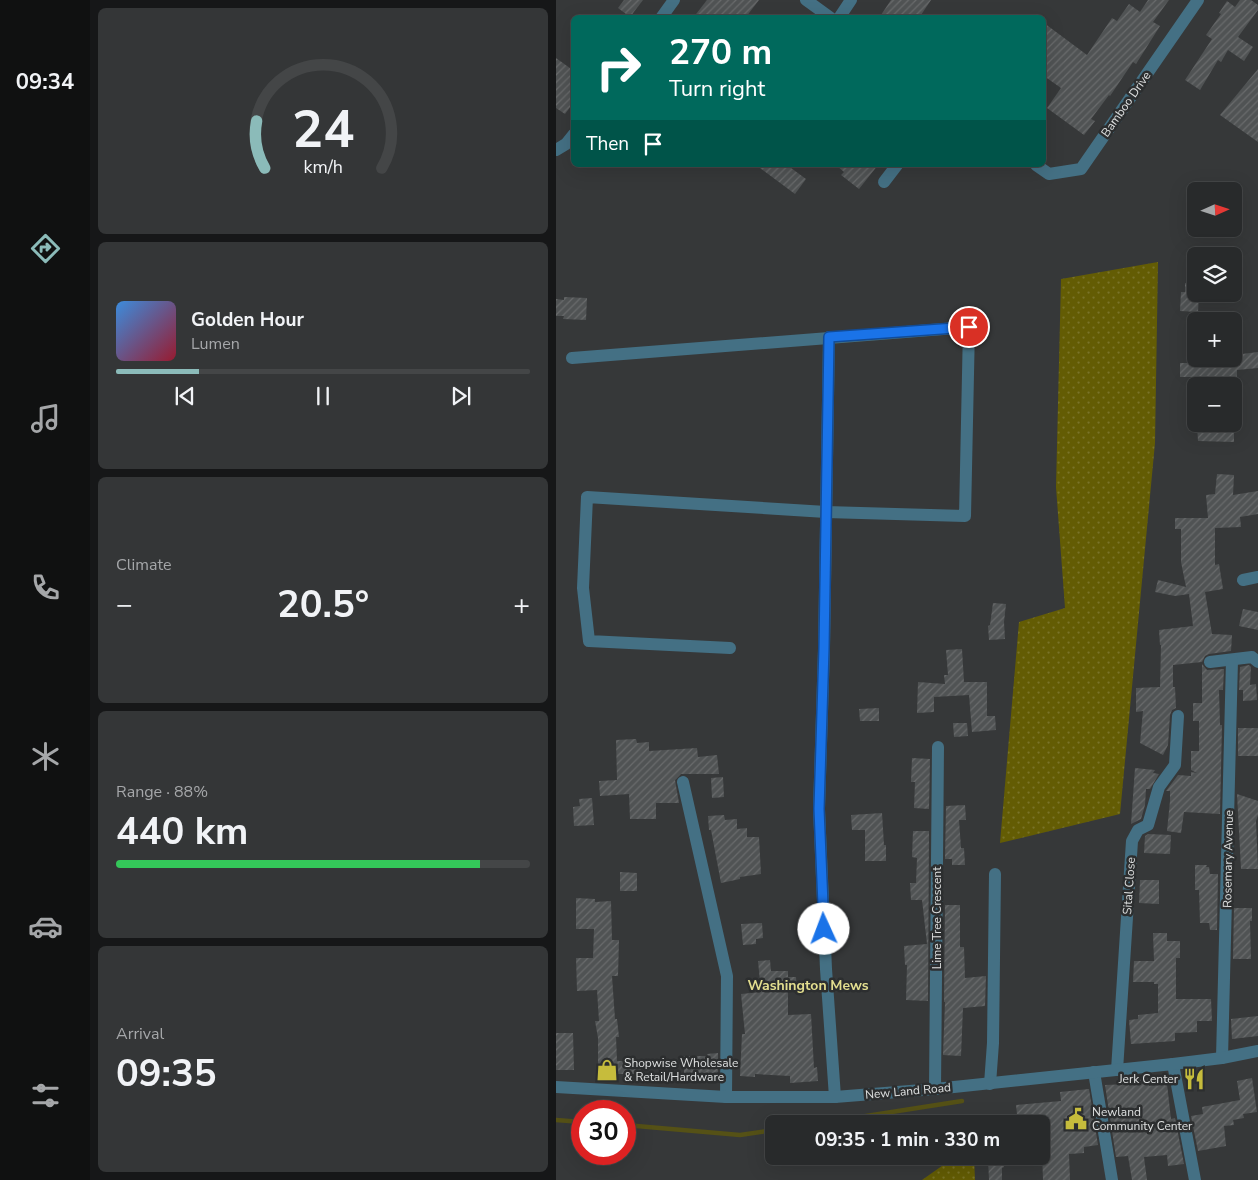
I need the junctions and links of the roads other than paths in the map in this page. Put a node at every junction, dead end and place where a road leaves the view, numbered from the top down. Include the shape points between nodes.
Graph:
1 (674, 0) edge
2 (806, 0) edge
3 (851, 0) edge
4 (1198, 0) edge
5 (663, 15) edge
6 (827, 15) edge
7 (842, 15) edge
8 (571, 138) edge
9 (556, 150) edge
10 (895, 167) edge
11 (1039, 167) edge
12 (884, 182) dead end
13 (829, 337) junction
14 (572, 358) dead end
15 (826, 512) junction
16 (1258, 577) edge
17 (1243, 580) dead end
18 (730, 648) dead end
19 (1232, 660) junction
20 (1210, 662) dead end
21 (1258, 662) edge
22 (1178, 716) dead end
23 (938, 747) dead end
24 (683, 782) dead end
25 (995, 874) dead end
26 (1258, 1051) edge
27 (1222, 1058) junction
28 (1173, 1064) junction
29 (1118, 1070) junction
30 (1094, 1072) junction
31 (990, 1084) junction
32 (556, 1087) edge
33 (935, 1089) junction
34 (726, 1096) junction
35 (835, 1097) junction
36 (1112, 1180) edge
37 (1195, 1180) edge

1 - 5 street
2 - 6 street
3 - 7 street
4 - 11 street, Bamboo Drive via 1081,169 1049,174
8 - 9 street
10 - 12 street
13 - 14 street
13 - 15 street
13 - 15 street via 969,327 965,516
15 - 18 street via 587,497 583,588 588,642
15 - 35 street via 819,809
16 - 17 street
19 - 20 street
19 - 21 street via 1252,657
19 - 27 street, Rosemary Avenue
22 - 29 street, Sital Close via 1175,765 1160,787 1148,825 1138,830 1132,841
23 - 33 street, Lime Tree Crescent
24 - 34 street via 727,976
25 - 31 street
26 - 27 street, New Land Road
27 - 28 street, New Land Road
28 - 29 street, New Land Road
28 - 37 street
29 - 30 street, New Land Road
30 - 31 street, New Land Road
30 - 36 street
31 - 33 street, New Land Road
32 - 34 street, New Land Road
33 - 35 street, New Land Road
34 - 35 street, New Land Road

